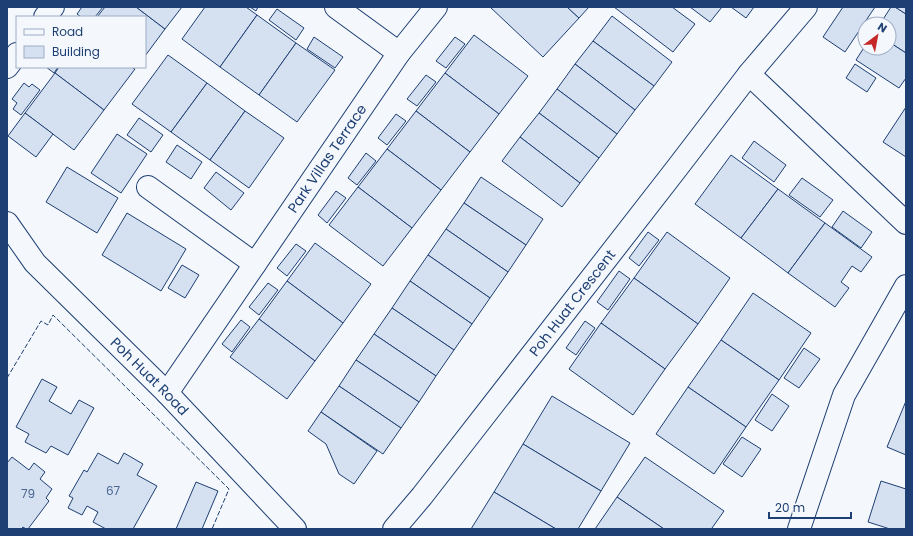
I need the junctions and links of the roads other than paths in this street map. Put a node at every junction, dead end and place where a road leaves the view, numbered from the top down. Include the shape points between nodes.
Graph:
1 (53, 7) edge
2 (336, 7) edge
3 (436, 7) edge
4 (806, 7) edge
5 (46, 16) edge
6 (399, 53) junction
7 (16, 55) edge
8 (7, 67) edge
9 (748, 74) junction
10 (148, 187) dead end
11 (7, 223) edge
12 (906, 223) edge
13 (255, 264) junction
14 (906, 286) edge
15 (167, 393) junction
16 (295, 529) edge
17 (394, 529) edge
18 (799, 529) edge

1 - 5 street
2 - 6 street
3 - 6 street, Park Villas Terrace
4 - 9 street, Poh Huat Crescent
6 - 13 street, Park Villas Terrace
7 - 8 street
9 - 12 street
9 - 17 street, Poh Huat Crescent via 432,484
10 - 13 street
11 - 15 street, Poh Huat Road via 35,263
13 - 15 street, Park Villas Terrace
14 - 18 street via 844,395
15 - 16 street, Poh Huat Road

